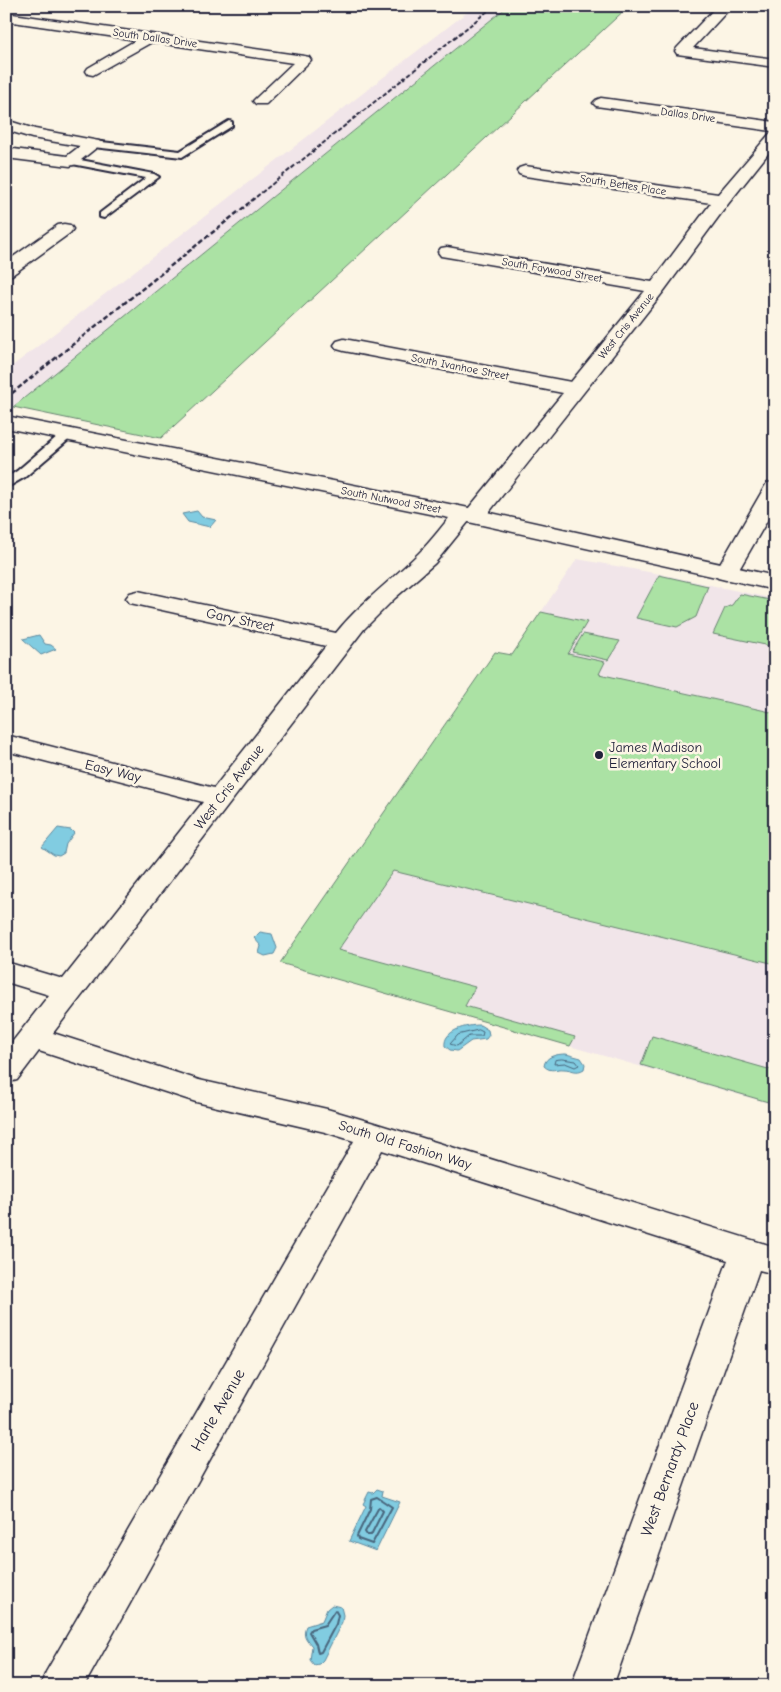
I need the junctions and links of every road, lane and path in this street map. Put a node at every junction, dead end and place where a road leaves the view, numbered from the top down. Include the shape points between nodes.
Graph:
1 (726, 6) edge
2 (6, 17) edge
3 (151, 37) junction
4 (775, 63) edge
5 (93, 72) dead end
6 (262, 101) dead end
7 (601, 102) dead end
8 (229, 124) dead end
9 (6, 125) edge
10 (775, 127) edge
11 (775, 135) edge
12 (93, 144) junction
13 (6, 153) edge
14 (70, 161) junction
15 (525, 171) dead end
16 (722, 200) junction
17 (104, 215) dead end
18 (64, 229) dead end
19 (447, 252) dead end
20 (6, 271) edge
21 (657, 288) junction
22 (344, 345) dead end
23 (575, 389) junction
24 (6, 422) edge
25 (69, 433) junction
26 (6, 484) edge
27 (775, 488) edge
28 (469, 515) junction
29 (726, 573) junction
30 (775, 583) edge
31 (138, 598) dead end
32 (342, 642) junction
33 (6, 743) edge
34 (220, 798) junction
35 (6, 972) edge
36 (70, 991) junction
37 (33, 1038) junction
38 (6, 1072) edge
39 (374, 1135) junction
40 (761, 1257) edge
41 (61, 1686) edge
42 (592, 1686) edge

1 - 4 street via 682,51
2 - 3 street, South Dallas Drive
3 - 5 street
3 - 6 street, South Dallas Drive via 304,60
7 - 10 street, Dallas Drive
8 - 12 lane via 182,154
9 - 12 street via 32,134
11 - 16 street, West Cris Avenue
12 - 14 street
13 - 14 street
14 - 17 lane via 154,177
15 - 16 street, South Bettes Place
16 - 21 street, West Cris Avenue
18 - 20 street
19 - 21 street, South Faywood Street
21 - 23 street, West Cris Avenue
22 - 23 street, South Ivanhoe Street
23 - 28 street, West Cris Avenue
24 - 25 street, South Nutwood Street
25 - 26 lane
25 - 28 street, South Nutwood Street
27 - 29 street
28 - 29 street, South Nutwood Street
28 - 32 street, West Cris Avenue via 428,558 372,608
29 - 30 street, South Nutwood Street
31 - 32 street, Gary Street
32 - 34 street, West Cris Avenue
33 - 34 street, Easy Way
34 - 36 street, West Cris Avenue
35 - 36 street
36 - 37 street, West Cris Avenue
37 - 38 street, West Cris Avenue
37 - 39 street, South Old Fashion Way via 224,1099 300,1113
39 - 40 street, South Old Fashion Way
39 - 41 street, Harle Avenue
40 - 42 street, West Bernardy Place

